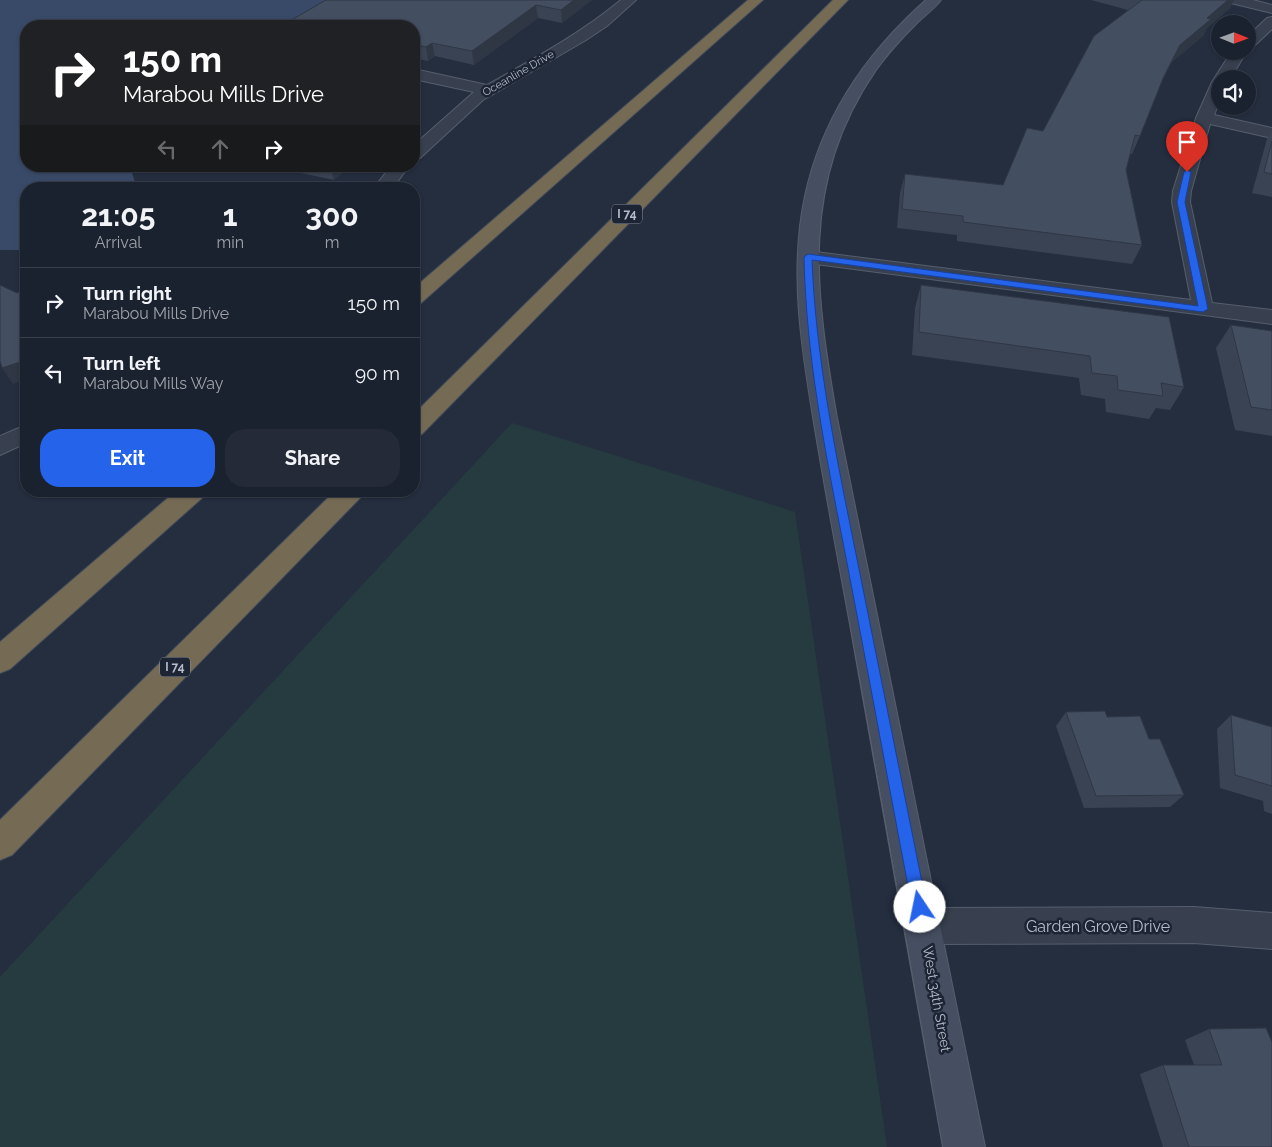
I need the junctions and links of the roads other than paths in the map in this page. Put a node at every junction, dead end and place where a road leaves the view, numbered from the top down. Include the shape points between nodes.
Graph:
1 (629, 0) edge
2 (756, 0) edge
3 (841, 0) edge
4 (934, 0) edge
5 (1236, 0) edge
6 (1272, 9) edge
7 (1272, 20) edge
8 (1256, 36) edge
9 (420, 75) edge
10 (488, 90) junction
11 (1211, 102) edge
12 (1204, 118) junction
13 (1272, 133) edge
14 (422, 139) edge
15 (395, 172) edge
16 (387, 182) edge
17 (808, 257) junction
18 (420, 294) edge
19 (1203, 309) junction
20 (1272, 317) edge
21 (420, 422) edge
22 (20, 436) edge
23 (1, 444) edge
24 (186, 497) edge
25 (345, 497) edge
26 (0, 660) edge
27 (0, 843) edge
28 (924, 926) junction
29 (1272, 931) edge
30 (964, 1147) edge

1 - 10 street, Oceanline Drive via 581,37
2 - 18 highway
3 - 21 highway, I 74
4 - 17 street, West 34th Street via 881,51 861,77 846,105 822,166 814,198
5 - 6 street
7 - 8 street
9 - 10 street
10 - 14 street, Oceanline Drive
11 - 12 street
12 - 13 street
12 - 19 street via 1181,202
15 - 16 street
17 - 19 street
17 - 28 street, West 34th Street via 809,304 836,479
19 - 20 street
22 - 23 street
24 - 26 highway
25 - 27 highway, I 74
28 - 29 street, Garden Grove Drive via 1214,926
28 - 30 street, West 34th Street

